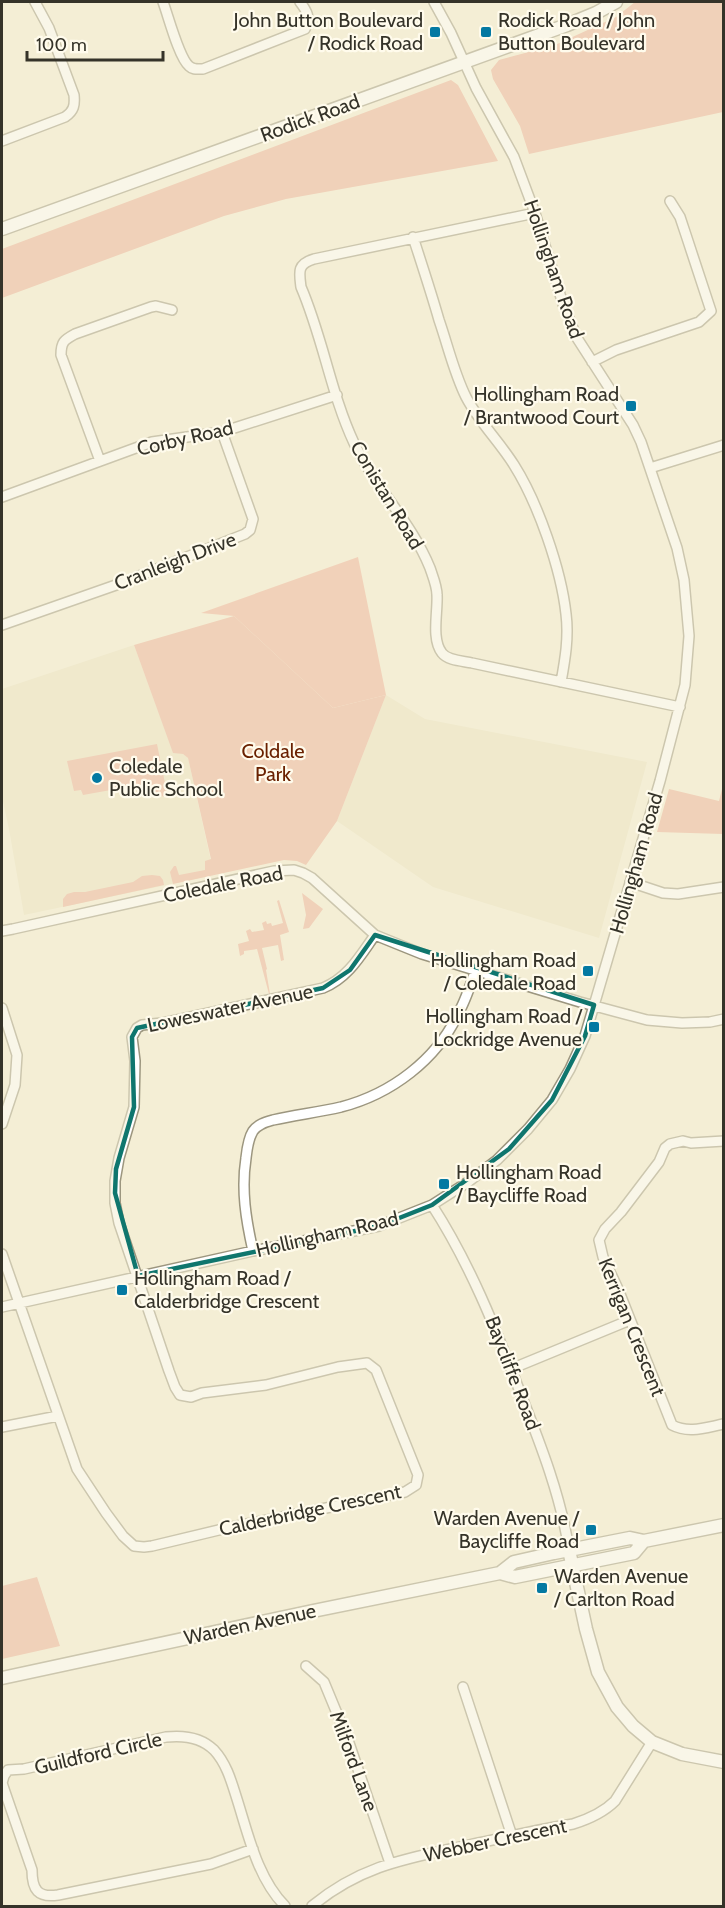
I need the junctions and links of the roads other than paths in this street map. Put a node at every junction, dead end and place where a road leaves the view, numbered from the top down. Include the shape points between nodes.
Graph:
1 (35, 2) edge
2 (163, 2) edge
3 (300, 2) edge
4 (434, 2) edge
5 (616, 2) edge
6 (464, 62) junction
7 (2, 141) edge
8 (670, 201) dead end
9 (535, 213) junction
10 (2, 229) edge
11 (413, 237) junction
12 (172, 310) dead end
13 (592, 362) junction
14 (337, 395) junction
15 (222, 432) junction
16 (723, 445) edge
17 (100, 461) junction
18 (650, 468) junction
19 (2, 497) edge
20 (2, 626) edge
21 (561, 682) junction
22 (680, 707) junction
23 (630, 882) junction
24 (723, 887) edge
25 (2, 930) edge
26 (375, 935) junction
27 (476, 969) junction
28 (594, 1005) junction
29 (2, 1008) edge
30 (723, 1019) edge
31 (2, 1124) edge
32 (723, 1141) edge
33 (432, 1205) junction
34 (253, 1251) junction
35 (2, 1254) edge
36 (138, 1276) junction
37 (17, 1302) junction
38 (2, 1307) edge
39 (630, 1320) junction
40 (512, 1369) junction
41 (58, 1416) junction
42 (723, 1424) edge
43 (2, 1427) edge
44 (723, 1525) edge
45 (644, 1541) junction
46 (569, 1550) junction
47 (572, 1565) junction
48 (500, 1573) junction
49 (306, 1666) dead end
50 (2, 1678) edge
51 (463, 1687) dead end
52 (652, 1742) junction
53 (723, 1762) edge
54 (512, 1836) junction
55 (254, 1849) junction
56 (390, 1863) junction
57 (285, 1906) edge
58 (312, 1906) edge

1 - 7 street via 49,28 75,105 66,117
2 - 3 street via 181,55 195,69 305,29 308,17
4 - 6 street, Hollingham Road
5 - 6 main road, Rodick Road via 583,19
6 - 9 street, Hollingham Road via 514,157
6 - 10 main road, Rodick Road
8 - 13 street via 680,217 711,311 699,322
9 - 11 street, Conistan Road
9 - 13 street, Hollingham Road via 572,326
11 - 14 street, Conistan Road via 301,265 301,287
11 - 21 street via 458,379 474,411 522,479 552,554 567,615
12 - 17 street via 151,307 75,334 62,343 61,355
13 - 18 street, Hollingham Road via 633,425
14 - 15 street, Corby Road
14 - 21 street, Conistan Road via 354,443 413,532 429,566 437,592 437,638 442,653 448,658
15 - 17 street, Corby Road via 152,442
15 - 20 street, Cranleigh Drive via 253,519 250,530
16 - 18 street
17 - 19 street, Corby Road
18 - 22 street, Hollingham Road via 677,548 687,600 688,664
21 - 22 street, Conistan Road
22 - 23 street, Hollingham Road
23 - 24 street via 678,894
23 - 28 street, Hollingham Road
25 - 26 street, Coledale Road via 294,870 312,878
26 - 27 street, Coledale Road via 422,954
26 - 36 street, Loweswater Avenue via 350,970 323,988 142,1025 134,1032 134,1107 116,1169 115,1193 119,1224
27 - 28 street, Coledale Road
27 - 34 street via 451,1028 399,1083 369,1098 273,1120 254,1129 243,1177
28 - 30 street, Coledale Road via 647,1020
28 - 33 street, Hollingham Road via 585,1036 552,1100 497,1160
29 - 31 street via 17,1055 15,1085
32 - 39 street, Kerrigan Crescent via 670,1144 602,1233 600,1249
33 - 34 street, Hollingham Road via 379,1226
33 - 40 street, Baycliffe Road via 485,1302
34 - 36 street, Hollingham Road
35 - 37 street
36 - 37 street, Hollingham Road
36 - 41 street, Calderbridge Crescent via 180,1395 191,1397 266,1385 367,1363 376,1370 418,1475 416,1485 405,1492 152,1546 134,1546 77,1469
37 - 38 street, Hollingham Road
37 - 41 street, Calderbridge Crescent
39 - 40 street
39 - 42 street, Kerrigan Crescent via 672,1425 696,1430
40 - 46 street, Baycliffe Road via 553,1483
41 - 43 street
44 - 45 main road, Warden Avenue
45 - 46 main road, Warden Avenue via 630,1538
45 - 47 main road, Warden Avenue via 634,1553
46 - 47 main road
46 - 48 main road, Warden Avenue via 514,1562
47 - 48 main road, Warden Avenue via 515,1577
47 - 52 main road via 603,1685 627,1719
48 - 50 main road, Warden Avenue
49 - 56 street, Milford Lane via 324,1682
51 - 54 street
52 - 53 main road via 682,1754
52 - 54 street, Webber Crescent via 609,1808 573,1824
54 - 56 street, Webber Crescent
55 - 55 street, Guildford Circle via 228,1771 213,1749 195,1738 166,1737 8,1770 4,1776 7,1799 32,1878 42,1895 211,1864
55 - 57 street, Guildford Circle via 263,1875
56 - 58 street, Webber Crescent via 358,1875

